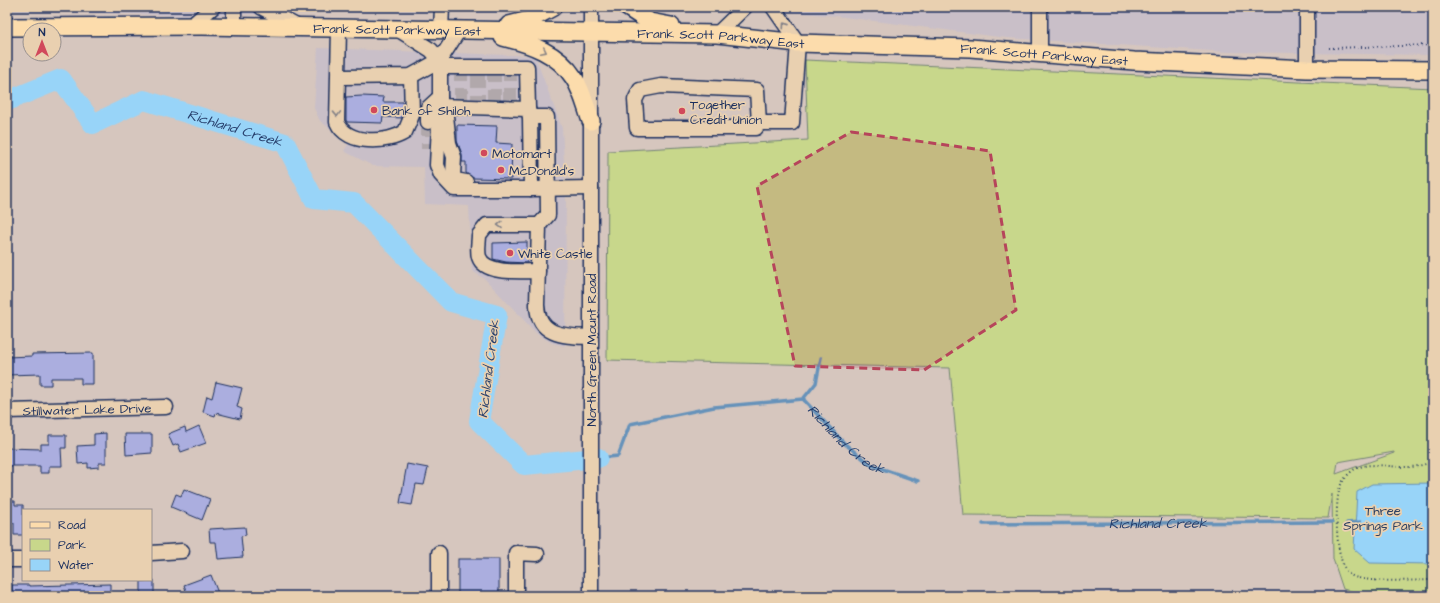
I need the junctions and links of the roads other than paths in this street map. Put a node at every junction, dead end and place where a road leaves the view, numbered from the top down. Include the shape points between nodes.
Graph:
1 (213, 7) edge
2 (234, 7) edge
3 (262, 7) edge
4 (442, 7) edge
5 (553, 7) edge
6 (591, 7) edge
7 (627, 7) edge
8 (744, 7) edge
9 (773, 7) edge
10 (1040, 7) edge
11 (1307, 7) edge
12 (192, 26) junction
13 (7, 27) edge
14 (234, 27) junction
15 (302, 29) junction
16 (339, 29) junction
17 (400, 30) junction
18 (441, 30) junction
19 (459, 30) junction
20 (480, 31) junction
21 (591, 32) junction
22 (710, 33) junction
23 (798, 43) junction
24 (1040, 54) junction
25 (440, 63) junction
26 (1307, 69) junction
27 (1433, 70) edge
28 (339, 75) junction
29 (411, 76) junction
30 (441, 103) junction
31 (529, 113) junction
32 (591, 120) junction
33 (428, 122) tunnel mouth
34 (759, 122) junction
35 (449, 143) junction
36 (428, 149) tunnel mouth
37 (442, 161) junction
38 (453, 176) junction
39 (549, 188) junction
40 (591, 188) junction
41 (512, 189) junction
42 (531, 189) junction
43 (539, 225) junction
44 (538, 271) junction
45 (590, 336) junction
46 (166, 407) dead end
47 (7, 412) edge
48 (182, 551) dead end
49 (152, 553) edge
50 (439, 553) dead end
51 (537, 554) dead end
52 (7, 560) edge
53 (22, 560) edge
54 (439, 596) edge
55 (516, 596) edge
56 (591, 596) edge

1 - 12 street
2 - 14 street
3 - 15 street
4 - 18 street
5 - 20 main road via 528,20
6 - 21 street, North Green Mount Road
7 - 22 main road via 650,22
8 - 22 street
23 -> 9 street
10 - 24 street
11 - 26 street
12 - 13 main road, Frank Scott Parkway East
12 - 14 main road, Frank Scott Parkway East
14 - 15 main road, Frank Scott Parkway East
15 - 16 main road, Frank Scott Parkway East
16 - 17 main road, Frank Scott Parkway East
16 - 28 street
17 - 18 main road, Frank Scott Parkway East
17 - 25 street via 431,50
18 - 19 main road, Frank Scott Parkway East
19 - 20 main road, Frank Scott Parkway East
19 - 25 street
20 - 21 main road, Frank Scott Parkway East
20 -> 32 main road via 528,44 556,57 574,78
21 - 22 main road, Frank Scott Parkway East
21 - 32 street, North Green Mount Road
22 - 23 main road, Frank Scott Parkway East
23 - 24 main road, Frank Scott Parkway East via 970,48
23 - 34 street via 792,122
24 - 26 main road, Frank Scott Parkway East
25 - 29 street
25 - 30 street
25 - 31 street via 478,70 527,67
26 - 27 main road, Frank Scott Parkway East
28 - 29 street
28 -> 29 street via 339,127 354,136 376,140 399,136 409,125 412,115
30 - 31 street via 510,106
30 - 33 street via 428,108
30 - 35 street
30 - 37 street
31 - 39 street via 547,117
31 - 42 street
32 - 40 street, North Green Mount Road
34 - 34 street via 756,128 637,128 635,100 640,90 660,86 757,90
35 - 37 street via 444,149
35 - 38 street via 454,157
36 - 37 street via 428,160
37 - 38 street
37 - 41 street via 441,175 454,188
38 - 41 street via 455,180 501,184
39 - 40 street
39 - 42 street
39 - 43 street via 548,215
40 - 45 street, North Green Mount Road
41 - 42 street
43 - 44 street
43 -> 44 street via 487,225 479,235 480,259 488,268
44 - 45 street via 537,310 545,326 566,336
45 - 56 street, North Green Mount Road
46 - 47 street, Stillwater Lake Drive
48 - 49 street
50 - 54 street
51 - 55 street via 516,553
52 - 53 street

